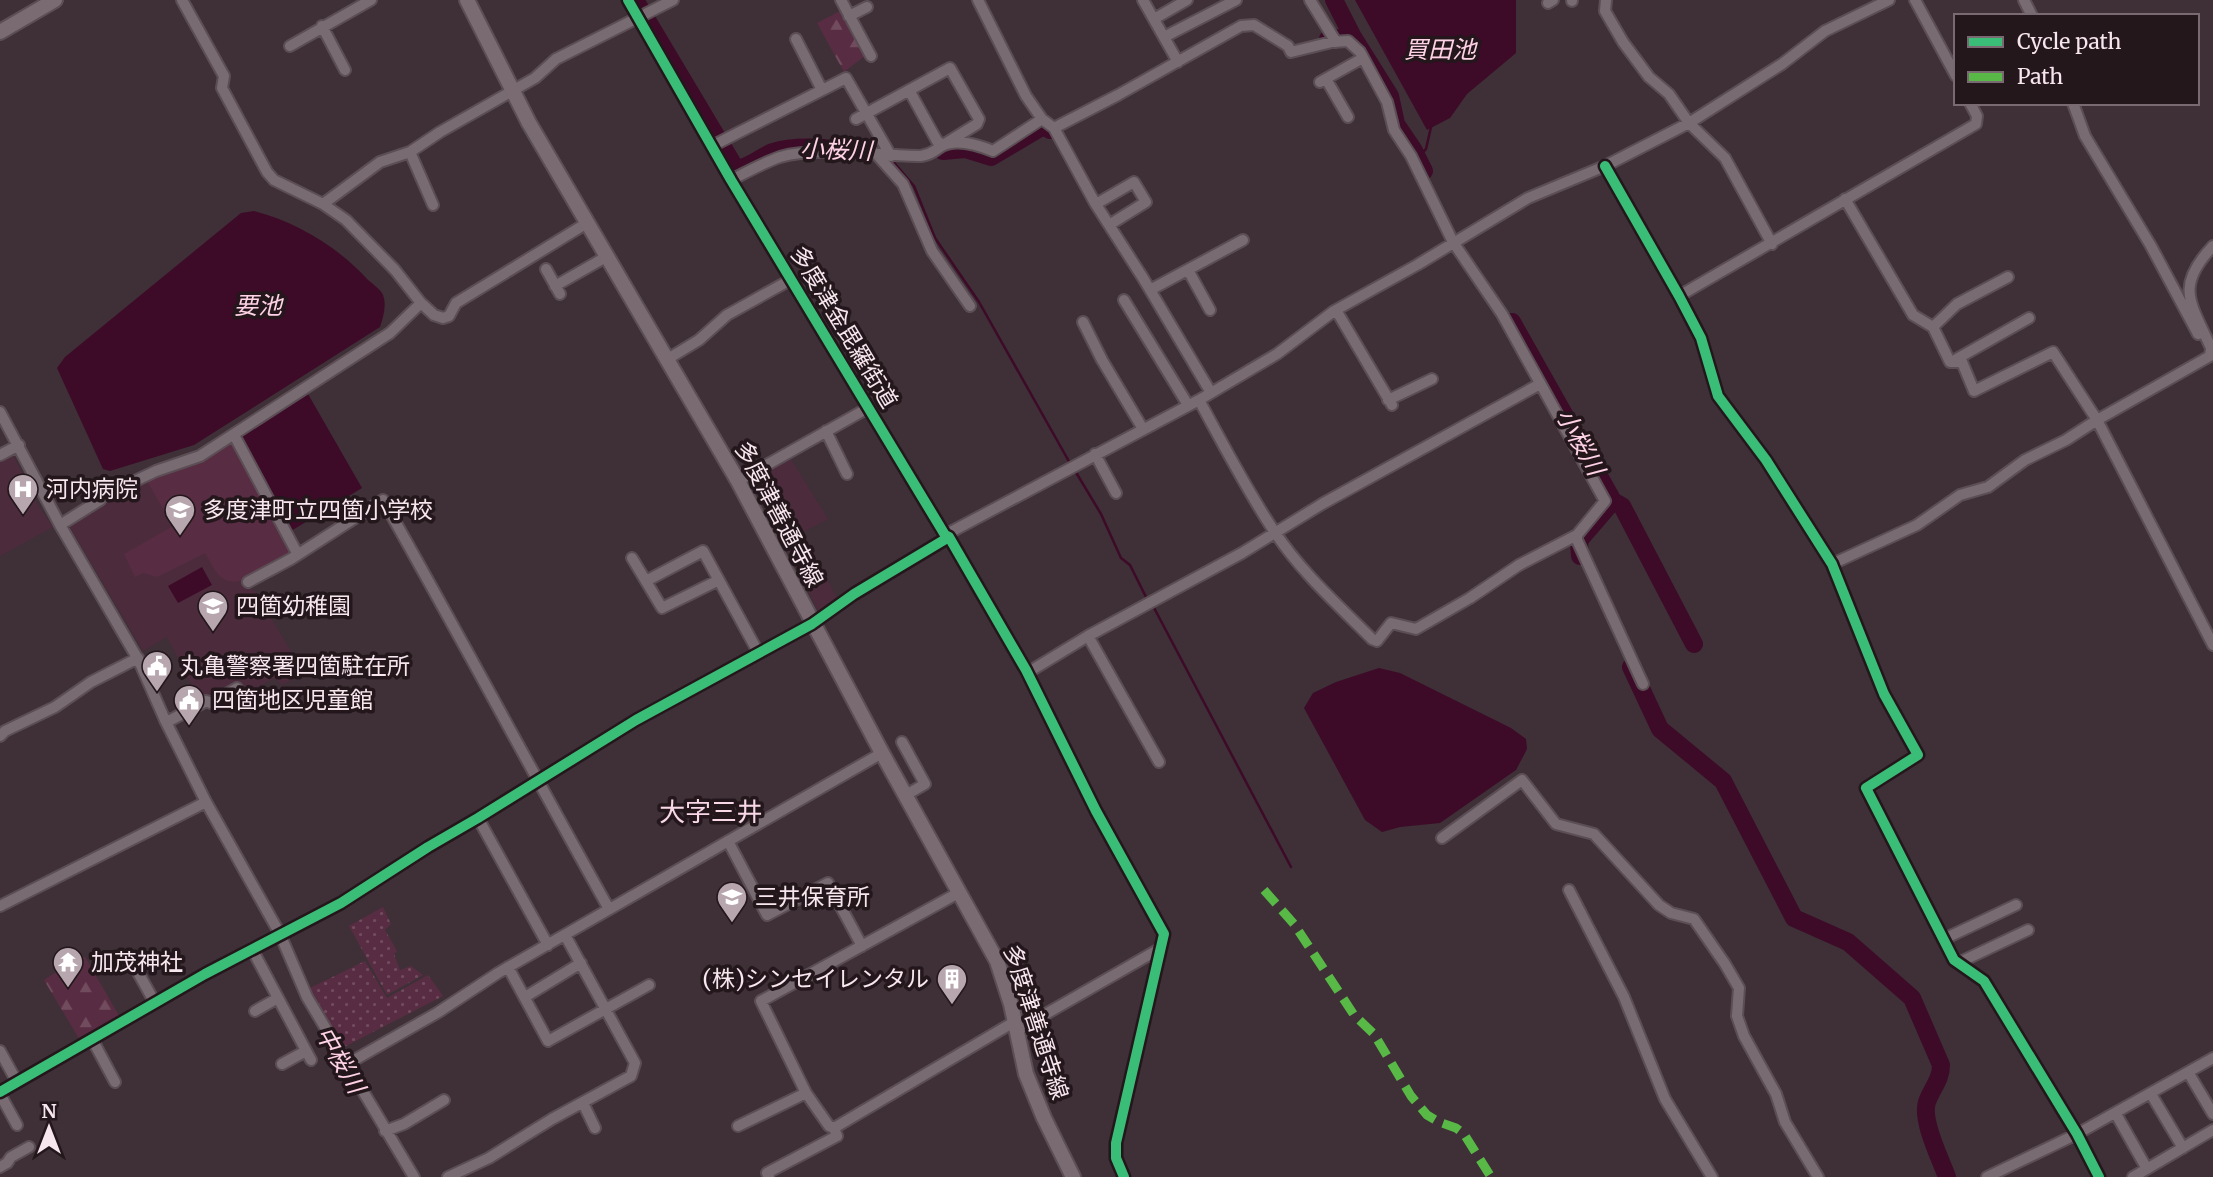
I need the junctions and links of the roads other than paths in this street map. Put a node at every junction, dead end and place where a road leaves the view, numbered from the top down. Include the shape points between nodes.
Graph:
1 (55, 0) edge
2 (182, 0) edge
3 (467, 0) edge
4 (628, 0) edge
5 (673, 0) edge
6 (841, 0) edge
7 (978, 0) edge
8 (1143, 0) edge
9 (1187, 0) edge
10 (1236, 0) edge
11 (1310, 0) edge
12 (1606, 0) edge
13 (1889, 0) edge
14 (1916, 0) edge
15 (365, 1) edge
16 (867, 7) dead end
17 (638, 16) junction
18 (849, 16) junction
19 (1154, 19) junction
20 (322, 26) junction
21 (0, 32) edge
22 (1164, 37) junction
23 (796, 39) dead end
24 (1335, 39) junction
25 (290, 46) dead end
26 (871, 56) dead end
27 (1363, 58) junction
28 (1178, 62) junction
29 (344, 71) dead end
30 (1954, 72) edge
31 (822, 90) junction
32 (909, 90) junction
33 (512, 91) junction
34 (1971, 105) edge
35 (2074, 105) edge
36 (867, 113) junction
37 (1348, 117) dead end
38 (856, 119) dead end
39 (1042, 120) junction
40 (1689, 123) junction
41 (1054, 128) junction
42 (943, 145) junction
43 (712, 146) junction
44 (410, 152) junction
45 (878, 156) junction
46 (891, 156) junction
47 (1605, 166) junction
48 (731, 180) junction
49 (1845, 199) junction
50 (323, 204) junction
51 (1096, 204) junction
52 (433, 205) dead end
53 (587, 223) junction
54 (1109, 225) junction
55 (1243, 240) dead end
56 (1453, 242) junction
57 (1772, 244) junction
58 (2213, 246) edge
59 (606, 257) junction
60 (547, 269) dead end
61 (1188, 270) junction
62 (2008, 277) dead end
63 (792, 279) junction
64 (1150, 290) junction
65 (1679, 296) junction
66 (1124, 300) dead end
67 (421, 303) junction
68 (970, 306) dead end
69 (1210, 310) dead end
70 (1336, 310) junction
71 (2029, 318) dead end
72 (1083, 322) dead end
73 (1933, 327) junction
74 (666, 359) junction
75 (2211, 359) edge
76 (1950, 362) junction
77 (1432, 379) dead end
78 (1540, 384) junction
79 (1210, 391) junction
80 (1199, 400) junction
81 (1188, 405) junction
82 (868, 408) junction
83 (0, 412) edge
84 (2097, 420) junction
85 (1143, 429) junction
86 (826, 431) junction
87 (234, 435) junction
88 (19, 445) junction
89 (1095, 454) junction
90 (0, 455) edge
91 (847, 474) dead end
92 (738, 481) junction
93 (1116, 493) dead end
94 (60, 525) junction
95 (1275, 533) junction
96 (947, 536) junction
97 (1578, 541) junction
98 (297, 553) junction
99 (632, 558) dead end
100 (1832, 564) junction
101 (719, 580) junction
102 (646, 581) junction
103 (248, 582) dead end
104 (812, 624) junction
105 (1087, 636) junction
106 (2213, 645) edge
107 (758, 652) junction
108 (138, 658) junction
109 (1027, 673) junction
110 (1643, 684) dead end
111 (237, 688) dead end
112 (167, 722) junction
113 (0, 737) edge
114 (902, 742) dead end
115 (882, 753) junction
116 (1159, 762) dead end
117 (537, 780) junction
118 (906, 795) junction
119 (206, 802) junction
120 (478, 818) junction
121 (1442, 838) dead end
122 (728, 841) junction
123 (1569, 890) dead end
124 (960, 892) junction
125 (2015, 905) dead end
126 (0, 906) edge
127 (609, 909) junction
128 (2028, 930) dead end
129 (280, 934) junction
130 (565, 935) junction
131 (1944, 939) junction
132 (548, 945) junction
133 (862, 946) junction
134 (1161, 948) junction
135 (252, 949) junction
136 (129, 956) dead end
137 (1958, 962) junction
138 (581, 963) junction
139 (508, 967) junction
140 (649, 985) dead end
141 (525, 997) junction
142 (278, 998) junction
143 (155, 1003) junction
144 (606, 1009) junction
145 (255, 1011) dead end
146 (1015, 1027) junction
147 (92, 1040) junction
148 (0, 1051) edge
149 (2213, 1058) edge
150 (349, 1063) junction
151 (282, 1064) dead end
152 (2189, 1072) junction
153 (17, 1082) junction
154 (115, 1082) dead end
155 (0, 1093) edge
156 (806, 1093) junction
157 (2151, 1094) junction
158 (444, 1100) dead end
159 (583, 1103) junction
160 (2116, 1114) junction
161 (2213, 1114) edge
162 (16, 1125) dead end
163 (738, 1126) dead end
164 (595, 1128) dead end
165 (834, 1128) junction
166 (2213, 1130) edge
167 (385, 1131) junction
168 (2077, 1134) junction
169 (29, 1147) dead end
170 (2183, 1148) junction
171 (0, 1167) edge
172 (2147, 1169) junction
173 (414, 1177) edge
174 (449, 1177) edge
175 (769, 1177) edge
176 (1073, 1177) edge
177 (1124, 1177) edge
178 (1713, 1177) edge
179 (1818, 1177) edge
180 (1987, 1177) edge
181 (2099, 1177) edge
182 (2133, 1177) edge

1 - 21 main road
2 - 50 street via 224,76 222,88 267,172
3 - 33 main road, 多度津善通寺線
4 - 17 street, 多度津金毘羅街道
5 - 17 street
6 - 18 street
7 - 39 street
8 - 19 street
9 - 19 street
10 - 22 street
11 - 24 street
12 - 40 street via 1605,11 1623,42
13 - 40 street via 1825,31
14 - 30 street
15 - 20 street
16 - 18 street
17 - 33 street via 556,59
17 - 43 street, 多度津金毘羅街道
18 - 26 street
19 - 22 street
20 - 25 street
20 - 29 street
22 - 28 street
23 - 31 street via 809,55
24 - 27 street via 1348,41
24 - 28 street via 1290,49 1254,25 1241,26
27 - 37 street via 1323,80
27 - 56 street via 1387,102 1394,130
28 - 41 street
31 - 36 street via 846,78
31 - 43 street
32 - 36 street
32 - 42 street
32 - 42 street via 950,68 979,119
33 - 44 street
33 - 53 main road, 多度津善通寺線
34 - 49 street via 1976,124
35 - 75 street via 2085,136
36 - 38 street
36 - 46 street
39 - 41 street
39 - 42 street via 993,150 976,144
40 - 47 street
40 - 57 street via 1725,158
41 - 51 street
42 - 46 street via 922,156
43 - 48 street, 多度津金毘羅街道
44 - 50 street via 380,162
44 - 52 street via 417,181
45 - 46 street
45 - 48 street via 818,152 783,157
45 - 68 street via 903,184 932,251
47 - 56 street via 1528,198
47 - 65 street
48 - 63 street, 多度津金毘羅街道
49 - 57 street
49 - 73 street via 1913,315
50 - 67 street via 354,228
51 - 54 street
51 - 54 street via 1134,182 1146,202
53 - 59 main road, 多度津善通寺線
53 - 67 street via 456,303 449,316 434,315
54 - 64 street
55 - 61 street
56 - 70 street
56 - 78 street via 1502,314
57 - 65 street
58 - 75 street via 2192,271 2188,295 2211,348
59 - 60 street via 558,290
59 - 74 main road, 多度津善通寺線
61 - 64 street
61 - 69 street
62 - 73 street via 1957,304
63 - 74 street via 727,315 699,340
63 - 82 street, 多度津金毘羅街道
64 - 79 street
65 - 100 street via 1701,338 1718,397 1766,460
66 - 81 street via 1158,365
67 - 87 street via 390,333
70 - 77 street via 1390,402
70 - 79 street via 1277,354
71 - 76 street
72 - 85 street
73 - 76 street
74 - 92 main road, 多度津善通寺線
75 - 84 street
76 - 84 street via 1962,362 1974,391 2053,352
78 - 95 street
78 - 97 street via 1605,501
79 - 80 street
80 - 81 street
80 - 95 street
81 - 85 street
82 - 86 street
82 - 96 street, 多度津金毘羅街道
83 - 88 street
84 - 100 street via 2025,460 1988,487 1960,495 1917,525
84 - 106 street
85 - 89 street
86 - 91 street
86 - 92 street
87 - 94 street via 200,456 103,496
87 - 98 street
88 - 90 street
88 - 94 street
89 - 93 street
89 - 96 street
92 - 104 main road, 多度津善通寺線
94 - 108 street
95 - 97 street via 1310,578 1377,641 1391,623 1416,629 1519,565
95 - 105 street
96 - 104 street
96 - 109 street, 多度津金毘羅街道
97 - 110 street
98 - 103 street
98 - 117 street via 383,500
99 - 102 street
100 - 131 street via 1884,694 1918,755 1866,788
101 - 102 street via 662,608
101 - 102 street via 703,551
101 - 107 street
104 - 107 street
104 - 115 main road, 多度津善通寺線
105 - 109 street
105 - 116 street
107 - 117 street
108 - 112 street
108 - 113 street
109 - 134 street, 多度津金毘羅街道 via 1164,934
111 - 112 street
112 - 119 street
114 - 118 street via 925,784
115 - 118 main road, 多度津善通寺線
115 - 122 street
117 - 120 street
117 - 127 street
118 - 124 main road, 多度津善通寺線
119 - 126 street
119 - 129 street
120 - 129 street via 341,903
120 - 132 street
121 - 179 street via 1522,780 1556,824 1594,834 1658,905 1694,919 1739,988 1737,1016 1744,1036 1776,1094 1785,1122
122 - 127 street
122 - 133 street via 767,915 828,883
123 - 178 street via 1624,997 1665,1099
124 - 133 street
124 - 146 main road, 多度津善通寺線 via 998,961
125 - 131 street
127 - 130 street
128 - 137 street
129 - 135 street
129 - 150 street via 307,997
130 - 132 street
130 - 138 street
131 - 137 street
132 - 139 street
133 - 156 street via 761,1001
134 - 146 street
134 - 177 street via 1116,1143
135 - 142 street
135 - 143 street
136 - 143 street
137 - 168 street via 1983,981
138 - 141 street
138 - 144 street
139 - 141 street
139 - 150 street
140 - 144 street
141 - 144 street via 548,1041
142 - 145 street
142 - 151 street via 308,1055
143 - 147 street
144 - 159 street via 635,1063 634,1071
146 - 165 street
146 - 176 main road, 多度津善通寺線 via 1035,1100
147 - 153 street
147 - 154 street
148 - 153 street
149 - 152 street
150 - 167 street
152 - 157 street
152 - 161 street
153 - 155 street
155 - 162 street
156 - 163 street
156 - 165 street
157 - 160 street
157 - 170 street
158 - 167 street
159 - 164 street
159 - 174 street
160 - 168 street
160 - 172 street
165 - 175 street via 836,1136 766,1173
166 - 170 street
167 - 173 street
168 - 180 street
168 - 181 street
169 - 171 street
170 - 172 street
172 - 182 street

